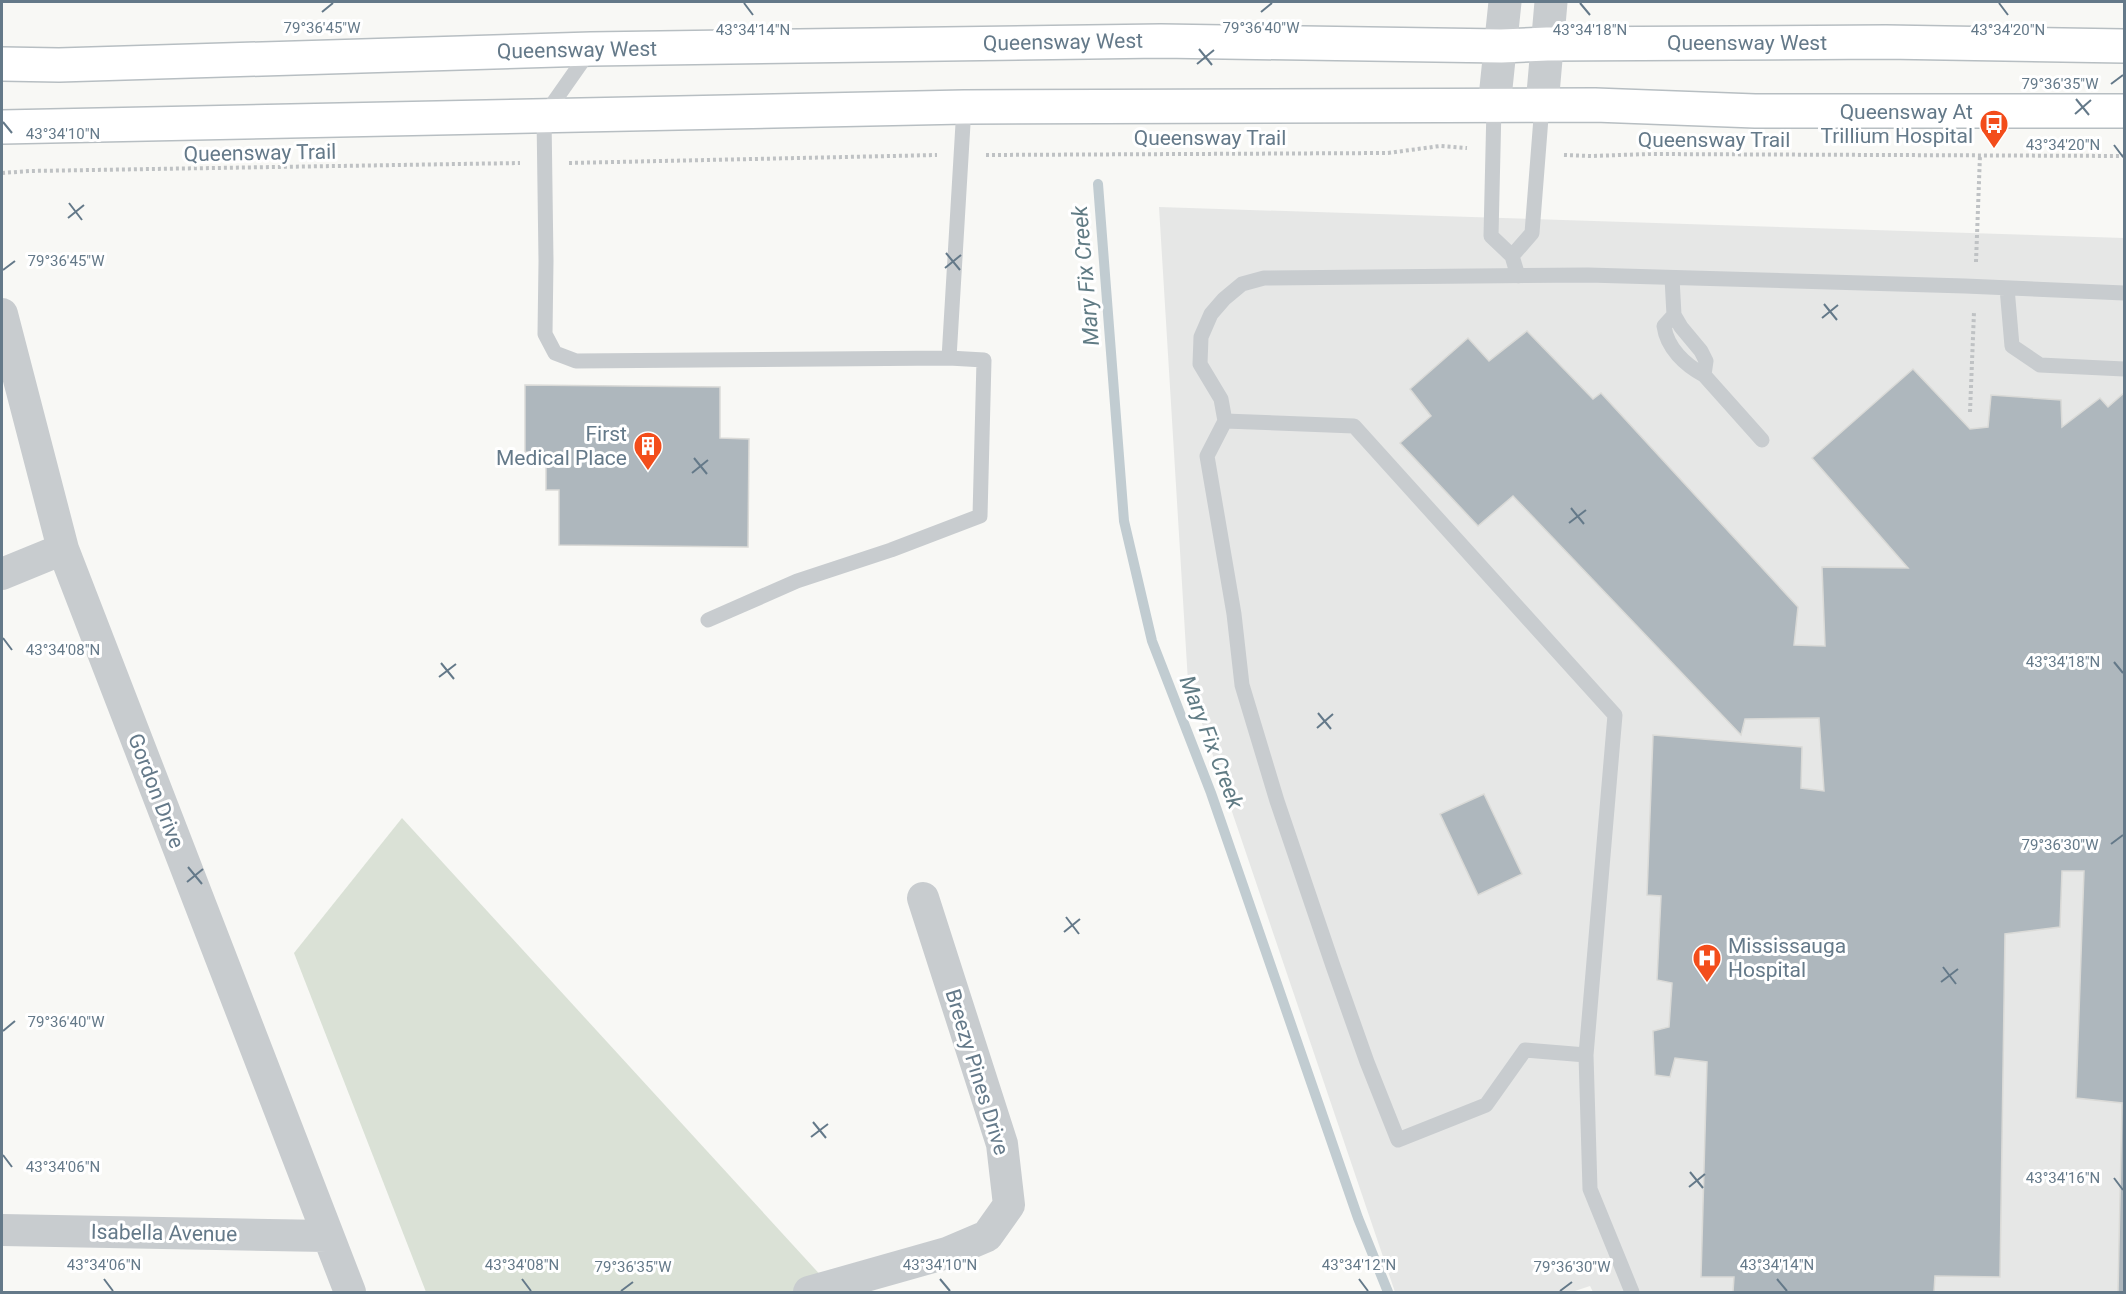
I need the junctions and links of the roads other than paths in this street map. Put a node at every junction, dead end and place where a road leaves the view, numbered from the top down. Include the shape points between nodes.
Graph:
1 (1506, 2) edge
2 (1551, 2) edge
3 (1546, 44) junction
4 (1501, 46) junction
5 (2124, 46) edge
6 (591, 49) junction
7 (2, 64) edge
8 (1542, 105) junction
9 (964, 107) junction
10 (1494, 107) junction
11 (2124, 111) edge
12 (544, 116) junction
13 (2, 126) edge
14 (1512, 256) junction
15 (1518, 276) junction
16 (1672, 278) junction
17 (2007, 288) junction
18 (2124, 293) edge
19 (2, 314) edge
20 (949, 358) junction
21 (2124, 369) edge
22 (1226, 421) junction
23 (1762, 440) dead end
24 (63, 549) junction
25 (2, 574) edge
26 (708, 620) dead end
27 (923, 897) dead end
28 (1586, 1055) junction
29 (2, 1230) edge
30 (327, 1236) junction
31 (350, 1293) edge
32 (809, 1293) edge
33 (1632, 1293) edge

1 - 4 street
2 - 3 street
3 - 4 main road, Queensway West
3 - 5 main road, Queensway West via 1886,42
3 - 8 street
4 - 6 main road, Queensway West via 1161,41
4 - 10 street
6 - 7 main road, Queensway West
6 - 12 lane
8 - 10 main road
8 - 11 main road via 1755,111
8 - 14 lane via 1532,233
9 - 10 main road
9 - 12 main road
9 - 20 lane
10 - 14 lane via 1491,236
12 - 13 main road
12 - 20 lane via 545,334 555,353 576,362
14 - 15 lane
15 - 16 lane
15 - 22 lane via 1264,278 1242,284 1210,314 1201,337 1200,364 1221,399
16 - 17 lane
16 - 23 lane via 1674,315 1664,326 1665,336 1689,367 1704,375
17 - 18 lane
17 - 21 lane via 2012,346 2040,364
19 - 24 street, Gordon Drive
20 - 26 lane via 984,360 980,516 797,581
22 - 28 lane via 1354,426 1615,715
22 - 28 lane via 1207,456 1242,685 1332,966 1398,1140 1486,1105 1525,1050
24 - 25 street
24 - 30 street, Gordon Drive
27 - 32 street, Breezy Pines Drive via 1002,1144 1009,1205 987,1236 967,1245
28 - 33 lane via 1590,1189
29 - 30 street, Isabella Avenue
30 - 31 street, Gordon Drive

